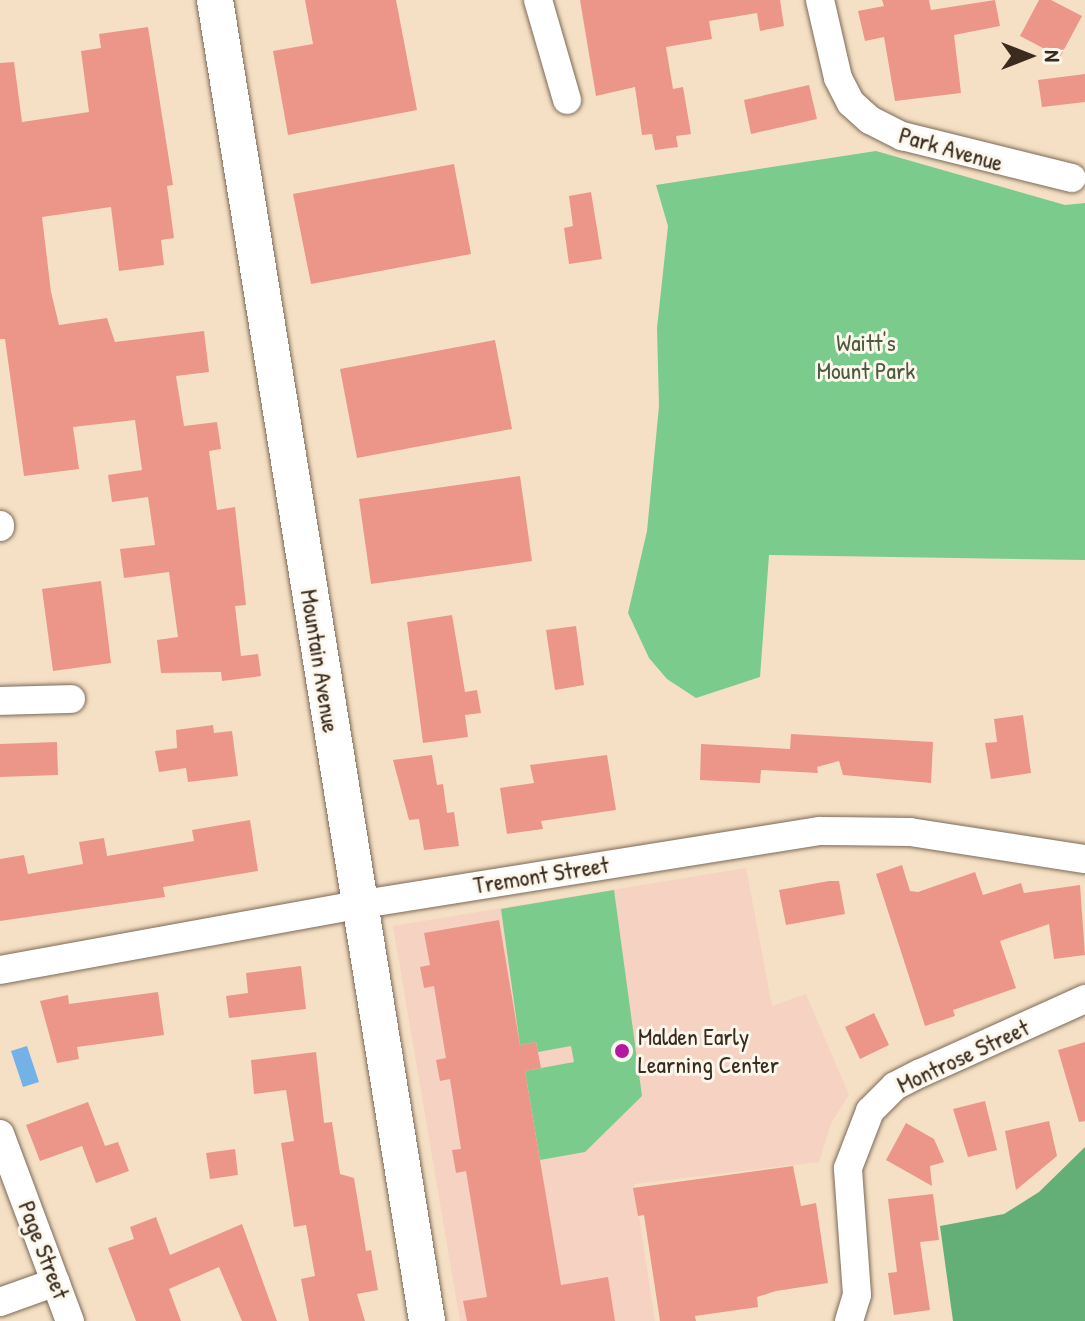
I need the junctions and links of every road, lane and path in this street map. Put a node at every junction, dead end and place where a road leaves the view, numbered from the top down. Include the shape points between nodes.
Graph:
1 (215, 0) edge
2 (538, 0) edge
3 (820, 0) edge
4 (567, 100) dead end
5 (1072, 178) dead end
6 (71, 699) dead end
7 (0, 701) edge
8 (1085, 859) edge
9 (357, 905) junction
10 (0, 970) edge
11 (1085, 999) edge
12 (0, 1134) edge
13 (56, 1282) junction
14 (0, 1302) edge
15 (70, 1321) edge
16 (427, 1321) edge
17 (849, 1321) edge

1 - 9 street, Mountain Avenue
2 - 4 street
3 - 5 street, Park Avenue via 838,78 851,103 870,120 902,136
6 - 7 street
8 - 9 street, Tremont Street via 1007,843 840,829
9 - 10 street, Tremont Street
9 - 16 street, Mountain Avenue
11 - 17 street, Montrose Street via 895,1086 870,1111 848,1168 857,1295
12 - 13 street, Page Street
13 - 14 street
13 - 15 street, Page Street

